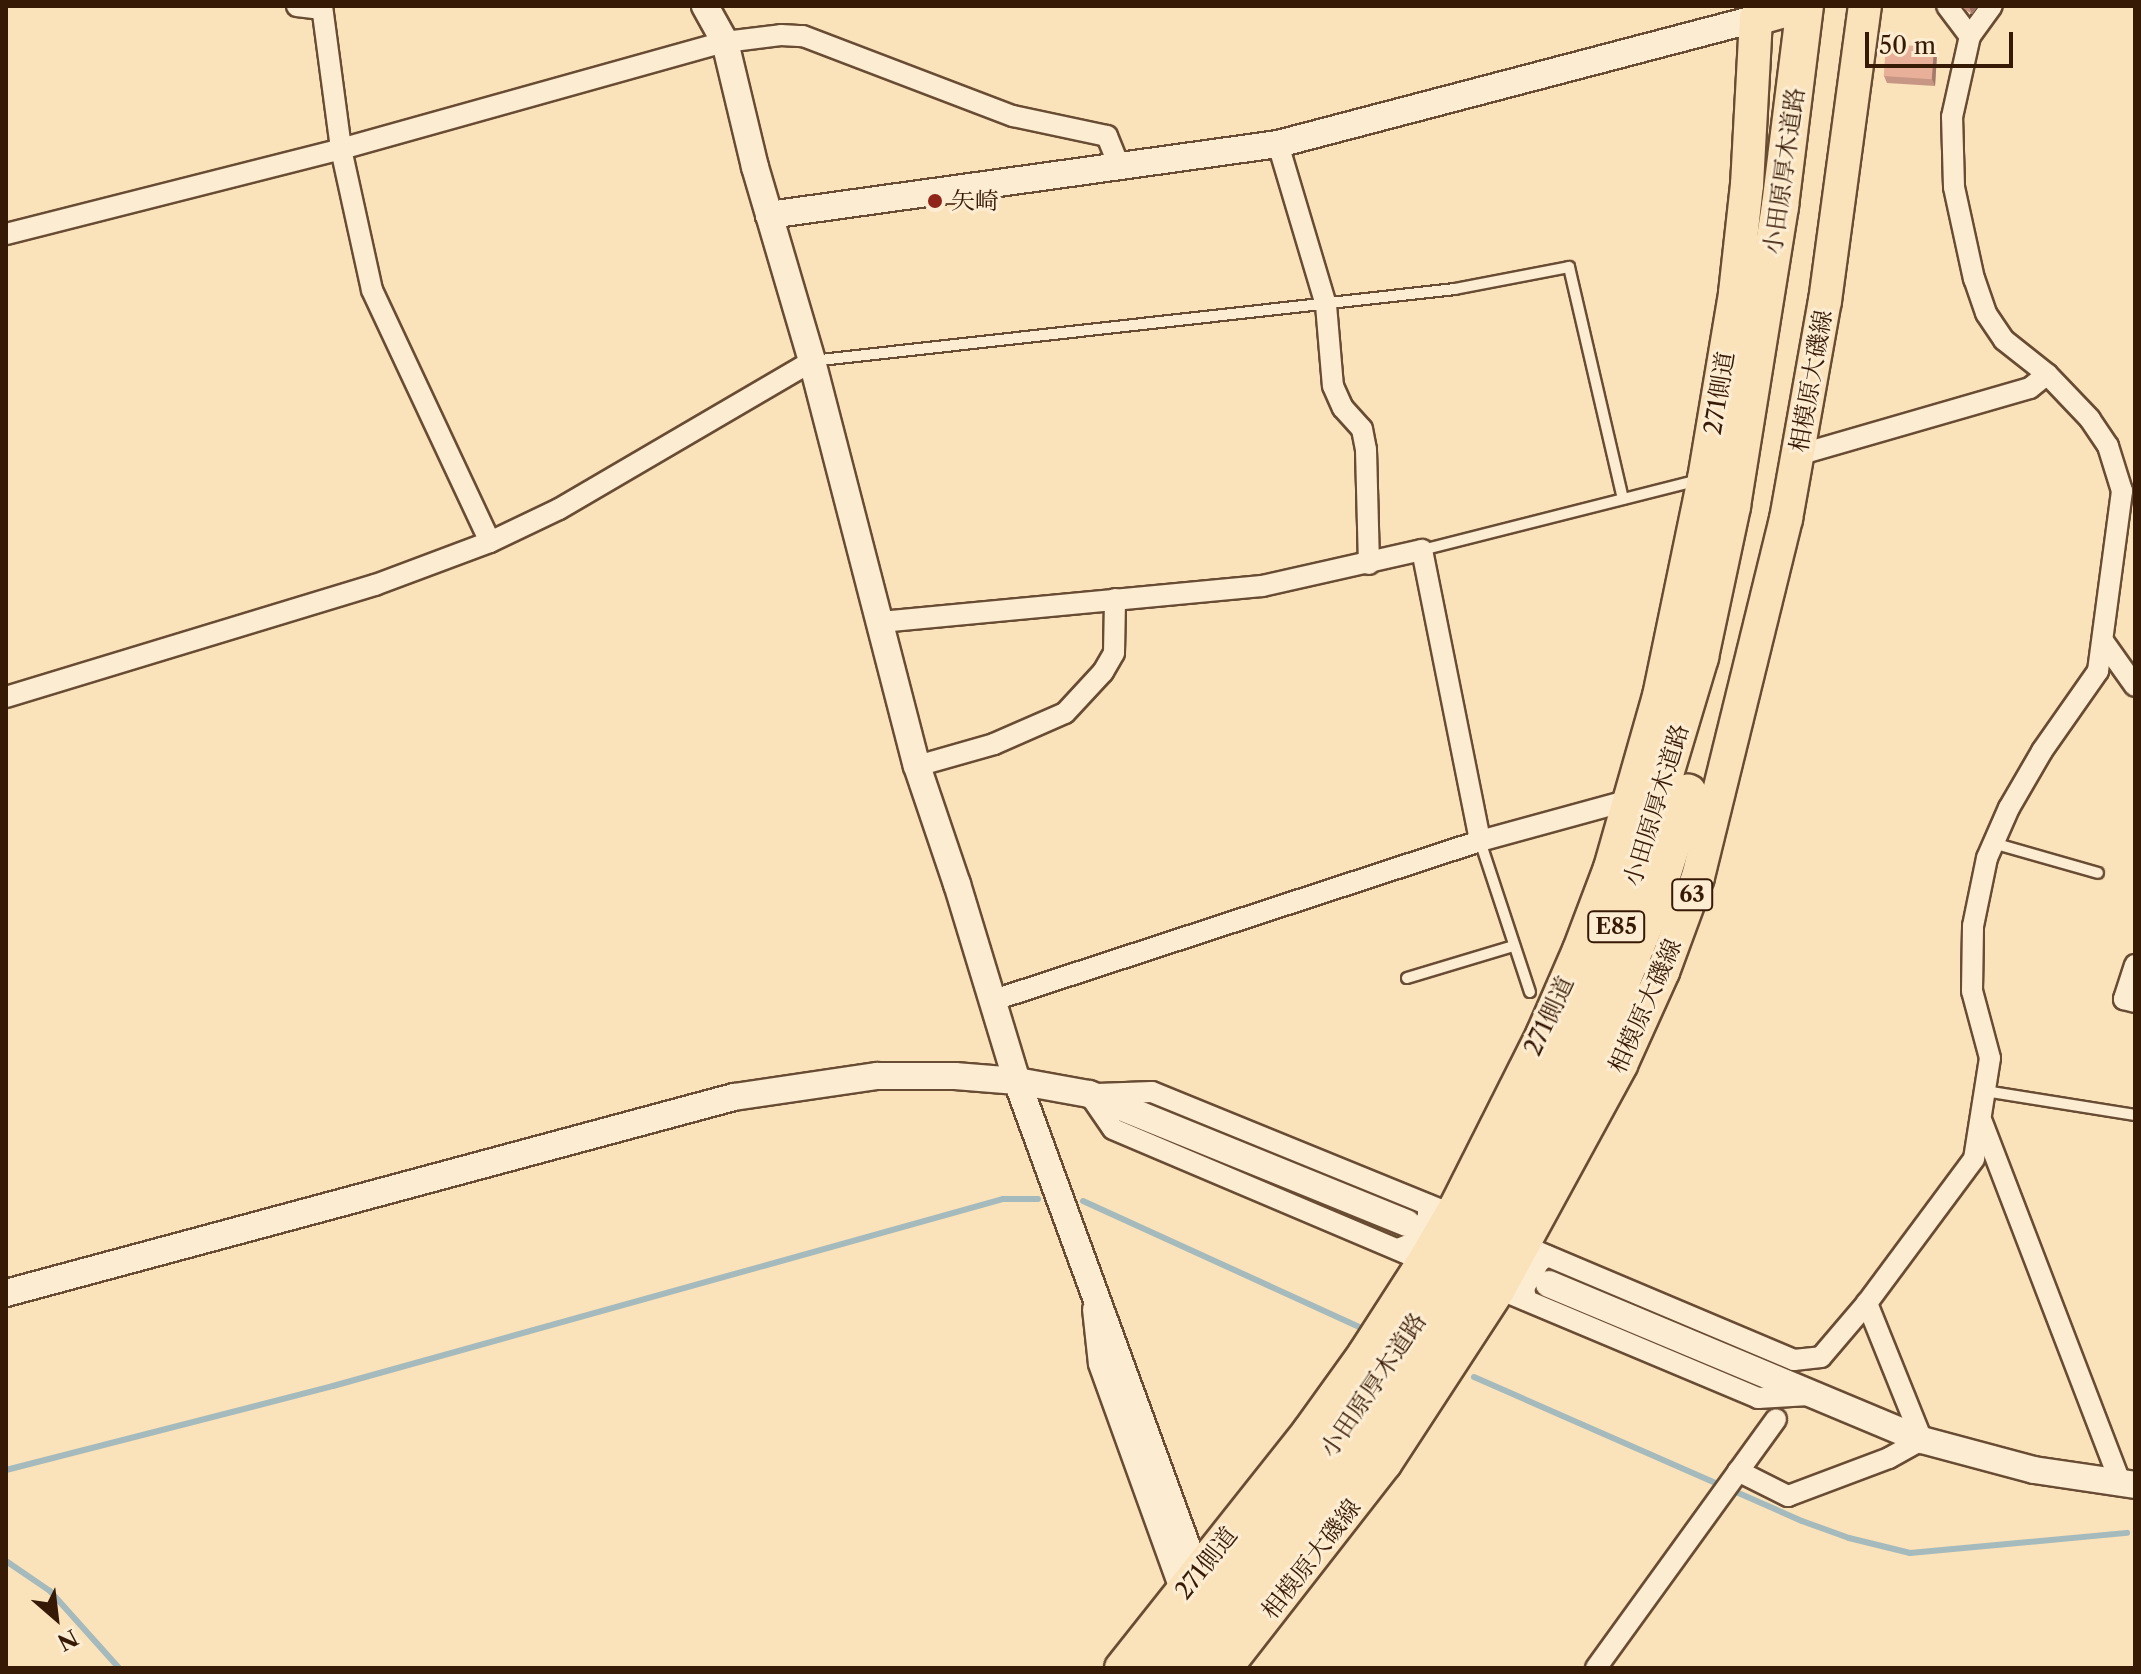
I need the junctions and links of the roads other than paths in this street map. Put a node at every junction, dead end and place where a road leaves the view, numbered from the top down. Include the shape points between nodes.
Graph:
1 (297, 6) edge
2 (705, 6) edge
3 (1828, 6) edge
4 (1865, 6) edge
5 (1947, 6) edge
6 (1992, 6) edge
7 (322, 7) edge
8 (1783, 10) edge
9 (1970, 36) junction
10 (725, 42) junction
11 (1809, 71) junction
12 (1278, 144) junction
13 (341, 149) junction
14 (1119, 165) junction
15 (769, 215) junction
16 (6, 234) edge
17 (1326, 305) junction
18 (812, 361) junction
19 (2047, 374) junction
20 (1798, 455) junction
21 (1704, 479) junction
22 (2129, 492) edge
23 (1623, 499) junction
24 (490, 542) junction
25 (1422, 550) junction
26 (1369, 564) junction
27 (1115, 599) junction
28 (880, 622) junction
29 (2103, 641) junction
30 (2135, 686) edge
31 (6, 697) edge
32 (917, 766) junction
33 (1630, 800) junction
34 (1480, 841) junction
35 (1993, 843) junction
36 (2098, 873) dead end
37 (1514, 946) junction
38 (2135, 965) edge
39 (1407, 978) dead end
40 (1530, 992) dead end
41 (991, 1001) junction
42 (2135, 1002) edge
43 (1017, 1081) junction
44 (1985, 1091) junction
45 (1089, 1094) junction
46 (2135, 1115) edge
47 (1981, 1119) junction
48 (1440, 1210) junction
49 (1407, 1223) dead end
50 (1536, 1251) junction
51 (1411, 1255) junction
52 (1089, 1280) junction
53 (1549, 1284) dead end
54 (6, 1293) edge
55 (1513, 1295) junction
56 (1867, 1303) junction
57 (1814, 1394) junction
58 (1776, 1419) dead end
59 (1922, 1440) junction
60 (1735, 1476) junction
61 (2128, 1484) edge
62 (1190, 1555) dead end
63 (1182, 1594) junction
64 (1121, 1668) edge
65 (1155, 1668) edge
66 (1191, 1668) edge
67 (1226, 1668) edge
68 (1596, 1668) edge

1 - 7 street
2 - 10 street
3 - 11 highway, 小田原厚木道路 / E85
4 - 20 main road, 相模原大磯線 / 63
5 - 9 street
6 - 9 street
7 - 13 street
8 - 11 highway, 小田原厚木道路 / E85
8 - 12 street
8 - 21 main road, 271側道 via 1747,185
9 - 19 street via 1952,117 1954,187 1974,279 1986,313 2004,340
10 - 13 street
10 - 14 street via 803,36 1013,116 1107,136
10 - 15 street
11 - 65 highway, 小田原厚木道路 / E85 via 1700,657 1626,904 1553,1073 1483,1212 1409,1336 1333,1447
11 - 66 highway, 小田原厚木道路 / E85 via 1756,506 1723,662 1652,907 1593,1052 1504,1227 1434,1346 1356,1459
12 - 14 street
12 - 17 street
13 - 16 street
13 - 24 street via 372,290
14 - 15 street
15 - 18 street
17 - 18 lane
17 - 23 lane via 1455,289 1569,267
17 - 26 street via 1333,386 1343,408 1362,429 1366,450
18 - 24 street via 559,509
18 - 28 street
19 - 20 street via 2030,388
19 - 22 street via 2090,419
20 - 50 main road, 相模原大磯線 / 63 via 1698,877 1663,972
21 - 23 lane
21 - 33 main road, 271側道 via 1659,696
22 - 29 street
23 - 25 lane
24 - 31 street via 375,585
25 - 26 street
25 - 34 street
26 - 27 street via 1262,586
27 - 28 street
27 - 32 street via 1114,653 1065,713 994,744
28 - 32 street
29 - 30 street
29 - 35 street via 2098,671 2042,751
32 - 41 street
33 - 34 street
33 - 48 main road, 271側道 via 1610,868 1542,1035
34 - 37 lane
34 - 41 street
35 - 36 lane
35 - 44 street via 1973,926 1972,991 1990,1058
37 - 39 lane
37 - 40 lane
38 - 42 street via 2124,999
41 - 43 street
43 - 45 street
43 - 52 street
43 - 54 street via 877,1076 734,1097
44 - 46 lane
44 - 47 street
45 - 48 street via 1152,1092
45 - 49 street
45 - 51 street via 1113,1129
47 - 56 street via 1974,1159
47 - 61 street
48 - 51 main road, 271側道
50 - 55 main road, 相模原大磯線 / 63
50 - 56 street via 1794,1360 1821,1357
51 - 63 main road, 271側道 via 1317,1419
52 - 62 street
52 - 63 street via 1099,1364
53 - 57 street
55 - 57 street via 1758,1398
55 - 67 main road, 相模原大磯線 / 63
56 - 59 street
57 - 59 street
58 - 60 street
59 - 60 street via 1788,1496
59 - 61 street via 2034,1470
60 - 68 street
63 - 64 main road, 271側道

